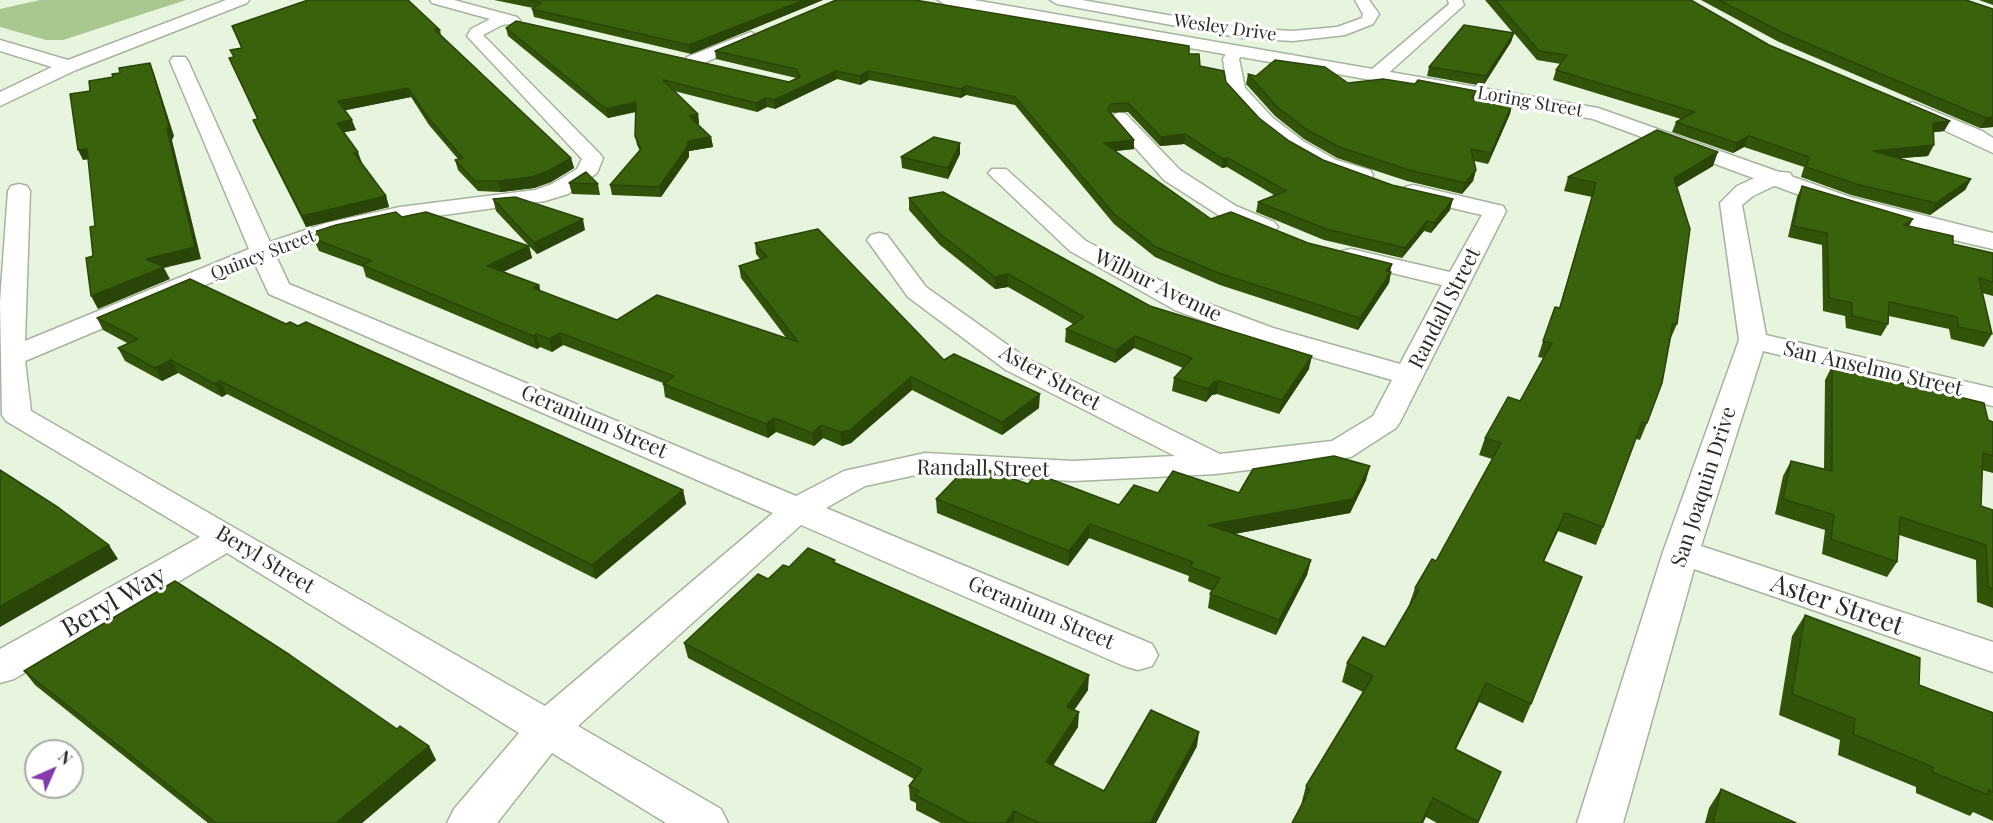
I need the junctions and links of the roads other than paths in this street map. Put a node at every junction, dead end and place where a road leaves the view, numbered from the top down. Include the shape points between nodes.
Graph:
1 (208, 0) edge
2 (241, 0) edge
3 (437, 0) edge
4 (946, 0) edge
5 (1057, 0) edge
6 (1362, 0) edge
7 (1455, 0) edge
8 (508, 19) junction
9 (531, 24) edge
10 (767, 30) edge
11 (0, 45) edge
12 (1236, 51) junction
13 (47, 59) junction
14 (179, 61) dead end
15 (69, 66) junction
16 (726, 69) edge
17 (1377, 74) junction
18 (0, 81) edge
19 (0, 100) edge
20 (1900, 103) edge
21 (1119, 118) edge
22 (1993, 147) edge
23 (999, 173) dead end
24 (1782, 178) junction
25 (19, 190) dead end
26 (1282, 234) edge
27 (879, 240) dead end
28 (1993, 241) edge
29 (1326, 250) edge
30 (261, 254) junction
31 (1457, 281) junction
32 (1753, 340) junction
33 (10, 357) junction
34 (1410, 376) junction
35 (1993, 398) edge
36 (1216, 464) junction
37 (799, 509) junction
38 (227, 537) junction
39 (1681, 552) junction
40 (1138, 655) dead end
41 (1993, 657) edge
42 (0, 668) edge
43 (548, 728) junction
44 (470, 823) edge
45 (705, 823) edge
46 (1600, 823) edge

1 - 13 street
2 - 15 street
3 - 8 street
4 - 12 street, Loring Street
5 - 6 street, Wesley Drive via 1242,33 1293,36 1339,32 1368,21 1371,14
7 - 17 street via 1457,5
8 - 9 street
8 - 30 street, Quincy Street via 497,21 475,36 593,158 586,173 560,189 537,196 334,228
10 - 16 street via 687,60
11 - 13 street
12 - 17 street, Loring Street
12 - 31 street, Randall Street via 1231,59 1236,89 1266,122 1296,145 1329,164 1384,183 1496,211
13 - 15 street
13 - 18 street
14 - 30 street, Geranium Street
15 - 19 street
17 - 24 street, Loring Street via 1598,114
20 - 22 street via 1975,135
21 - 26 street via 1172,175 1228,211
23 - 34 street, Wilbur Avenue via 1078,246 1184,304 1263,334
24 - 28 street, Loring Street via 1841,202
24 - 32 street, San Joaquin Drive via 1745,191 1731,203
25 - 33 street, Beryl Street
27 - 36 street, Aster Street via 917,292 1016,364
29 - 31 street
30 - 33 street, Quincy Street
30 - 37 street, Geranium Street via 278,289
31 - 34 street, Randall Street
32 - 35 street, San Anselmo Street
32 - 39 street, San Joaquin Drive
33 - 38 street, Beryl Street via 17,415
34 - 36 street, Randall Street via 1385,422 1340,450
36 - 37 street, Randall Street via 1073,471 925,464 855,478
37 - 40 street, Geranium Street
37 - 43 street, Randall Street
38 - 42 street, Beryl Way
38 - 43 street, Beryl Street
39 - 41 street, Aster Street
39 - 46 street, San Joaquin Drive
43 - 44 street, Randall Street
43 - 45 street, Beryl Street

